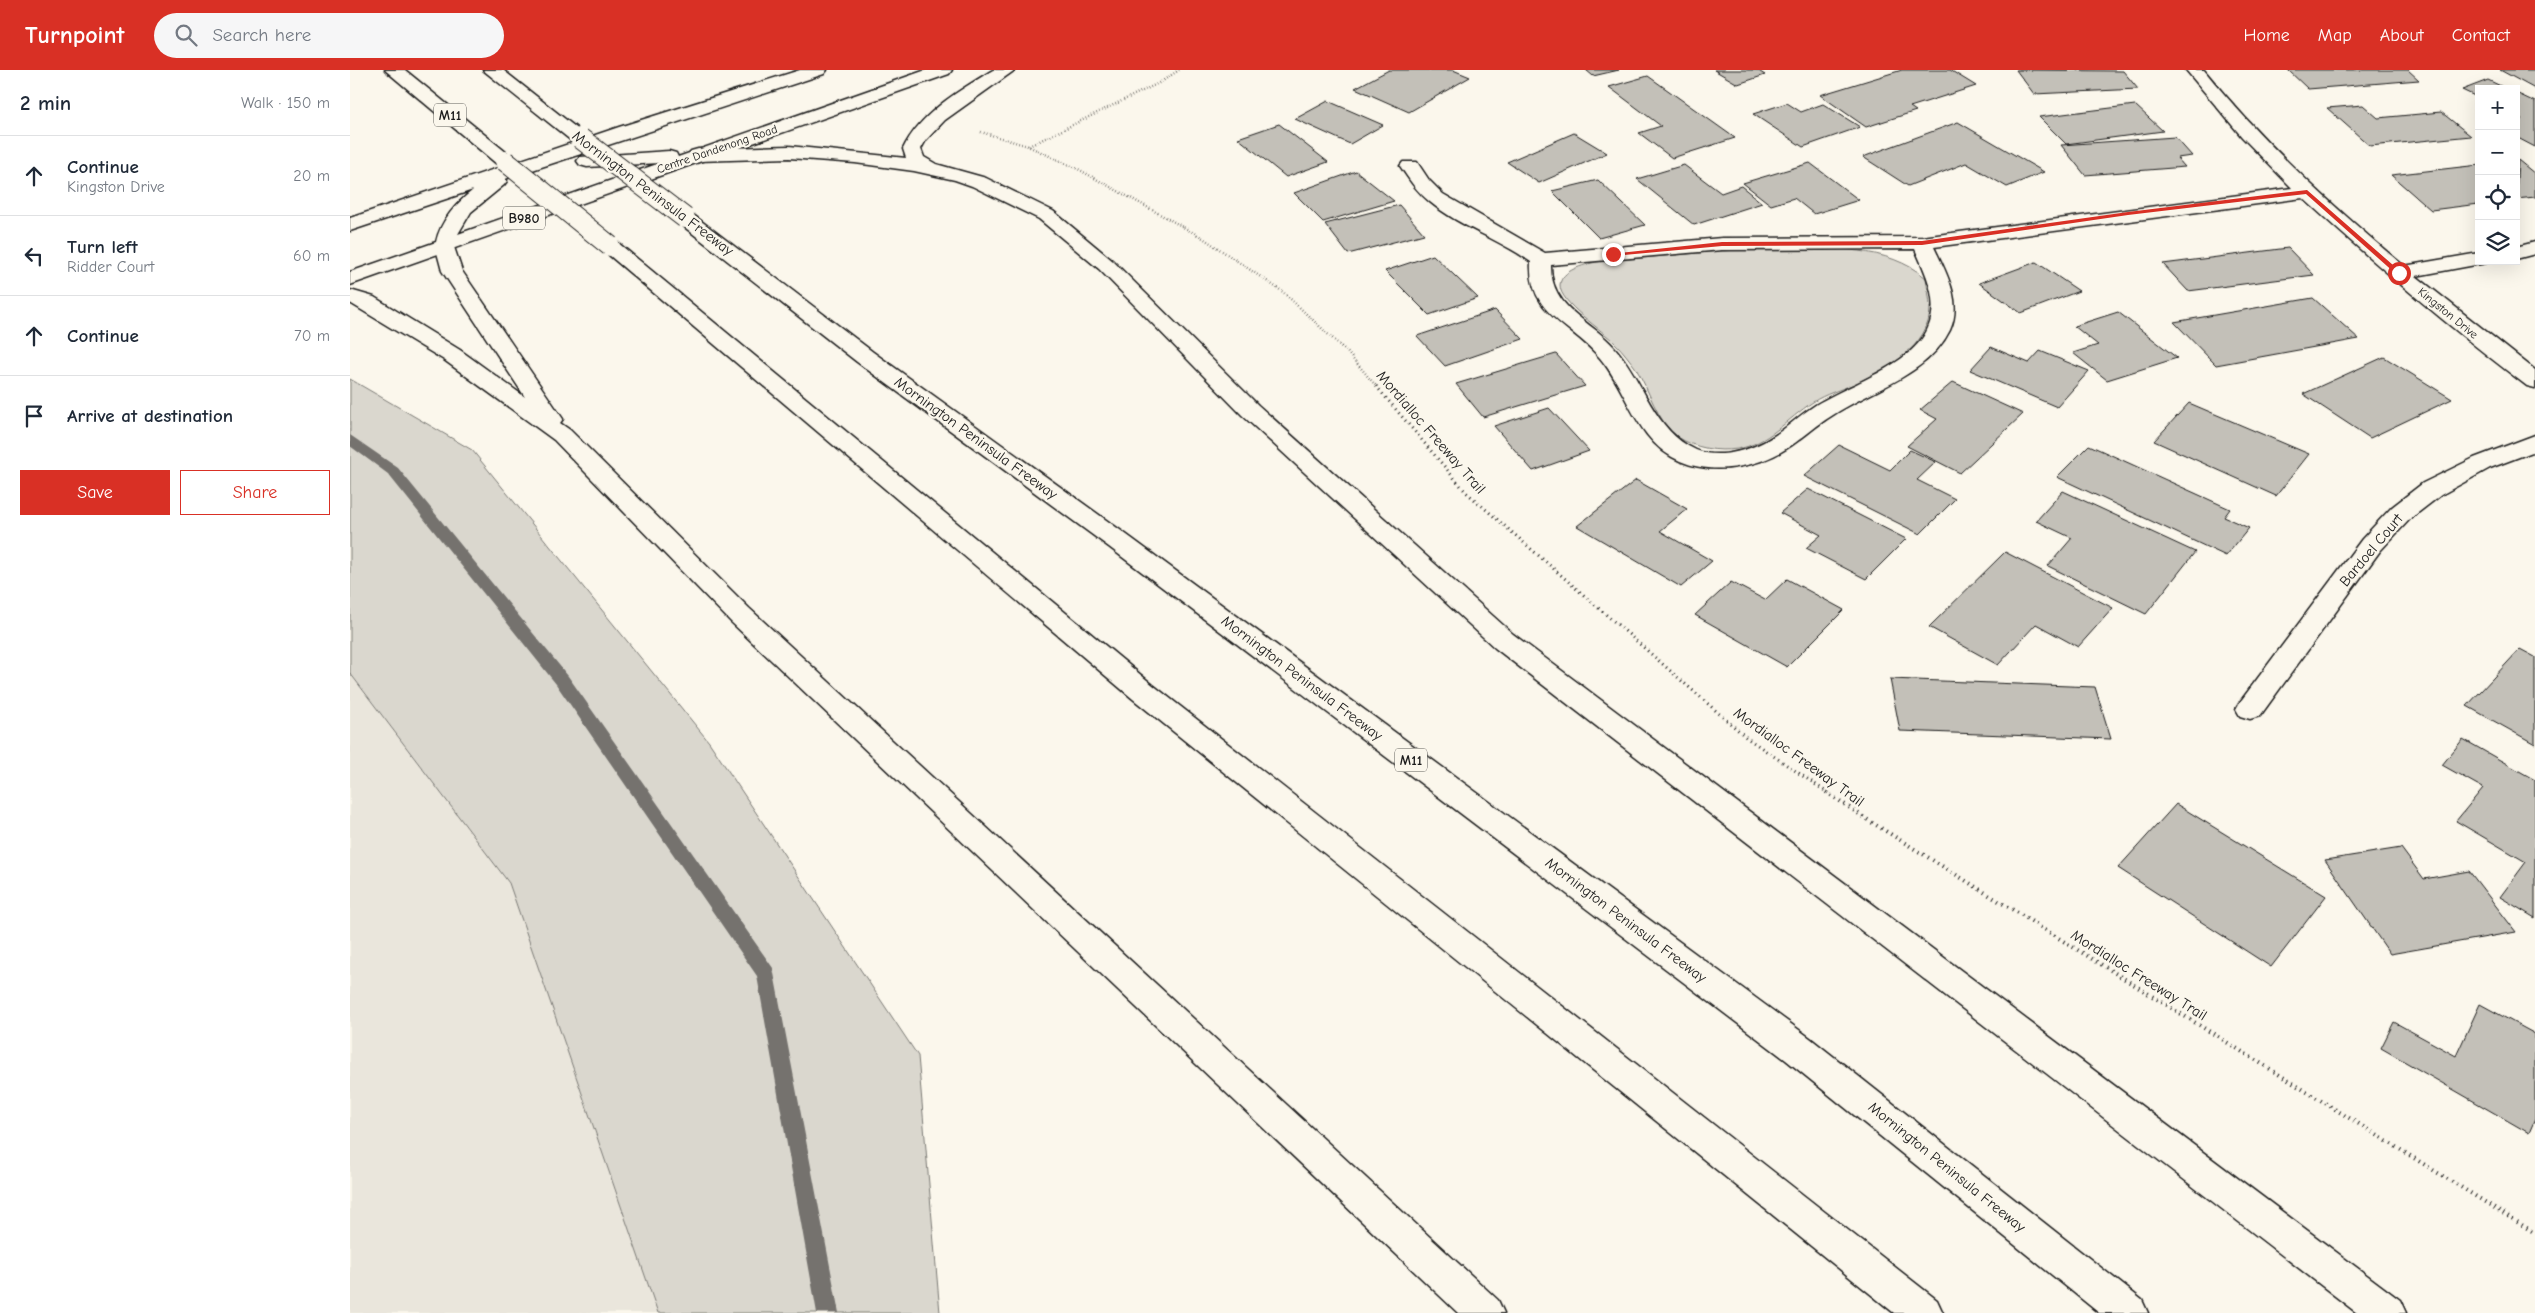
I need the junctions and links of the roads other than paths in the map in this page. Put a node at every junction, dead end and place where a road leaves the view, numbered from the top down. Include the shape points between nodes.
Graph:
1 (394, 70) edge
2 (492, 70) edge
3 (818, 70) edge
4 (943, 70) edge
5 (1006, 70) edge
6 (2195, 70) edge
7 (698, 155) junction
8 (515, 164) junction
9 (1410, 166) dead end
10 (929, 168) junction
11 (2307, 192) junction
12 (350, 225) edge
13 (1922, 243) junction
14 (445, 245) junction
15 (2535, 248) edge
16 (2520, 252) edge
17 (1541, 260) junction
18 (2475, 260) edge
19 (2399, 273) junction
20 (350, 279) edge
21 (350, 296) edge
22 (2535, 381) edge
23 (562, 435) junction
24 (2535, 442) edge
25 (2250, 709) dead end
26 (1485, 1313) edge
27 (1924, 1313) edge
28 (2129, 1313) edge
29 (2387, 1313) edge

1 - 8 main road, M11
2 - 28 main road, Mornington Peninsula Freeway / M11, bridge via 864,357 1118,541 1798,1049
3 - 8 main road
4 - 7 main road, Centre Dandenong Road / B980
5 - 10 main road via 950,107 916,139 912,153 916,160
6 - 11 main road, Kingston Drive via 2243,126
7 - 8 main road
7 - 10 main road via 790,152
7 - 14 main road, Centre Dandenong Road / B980
8 - 12 main road
8 - 14 main road via 461,212 446,234
8 - 27 main road, M11, bridge via 1143,692
9 - 17 main road via 1417,180 1437,200 1527,249
10 - 29 main road via 960,175 999,191 1046,215 1066,230 1106,265 1250,410 1504,641
11 - 13 main road
11 - 19 main road, Kingston Drive
13 - 17 main road via 1722,244
13 - 17 main road via 1937,275 1944,310 1936,333 1918,357 1887,378 1819,413 1784,441 1757,454 1718,462 1702,460 1667,444 1642,412 1626,376 1606,352 1549,300 1541,283
14 - 20 main road, Centre Dandenong Road / B980
14 - 23 main road via 455,275
15 - 16 main road
18 - 19 main road
19 - 22 main road, Kingston Drive
21 - 23 main road via 366,302 452,355
23 - 26 main road via 740,616
24 - 25 main road, Bardoel Court via 2465,471 2432,489 2401,513 2371,545

